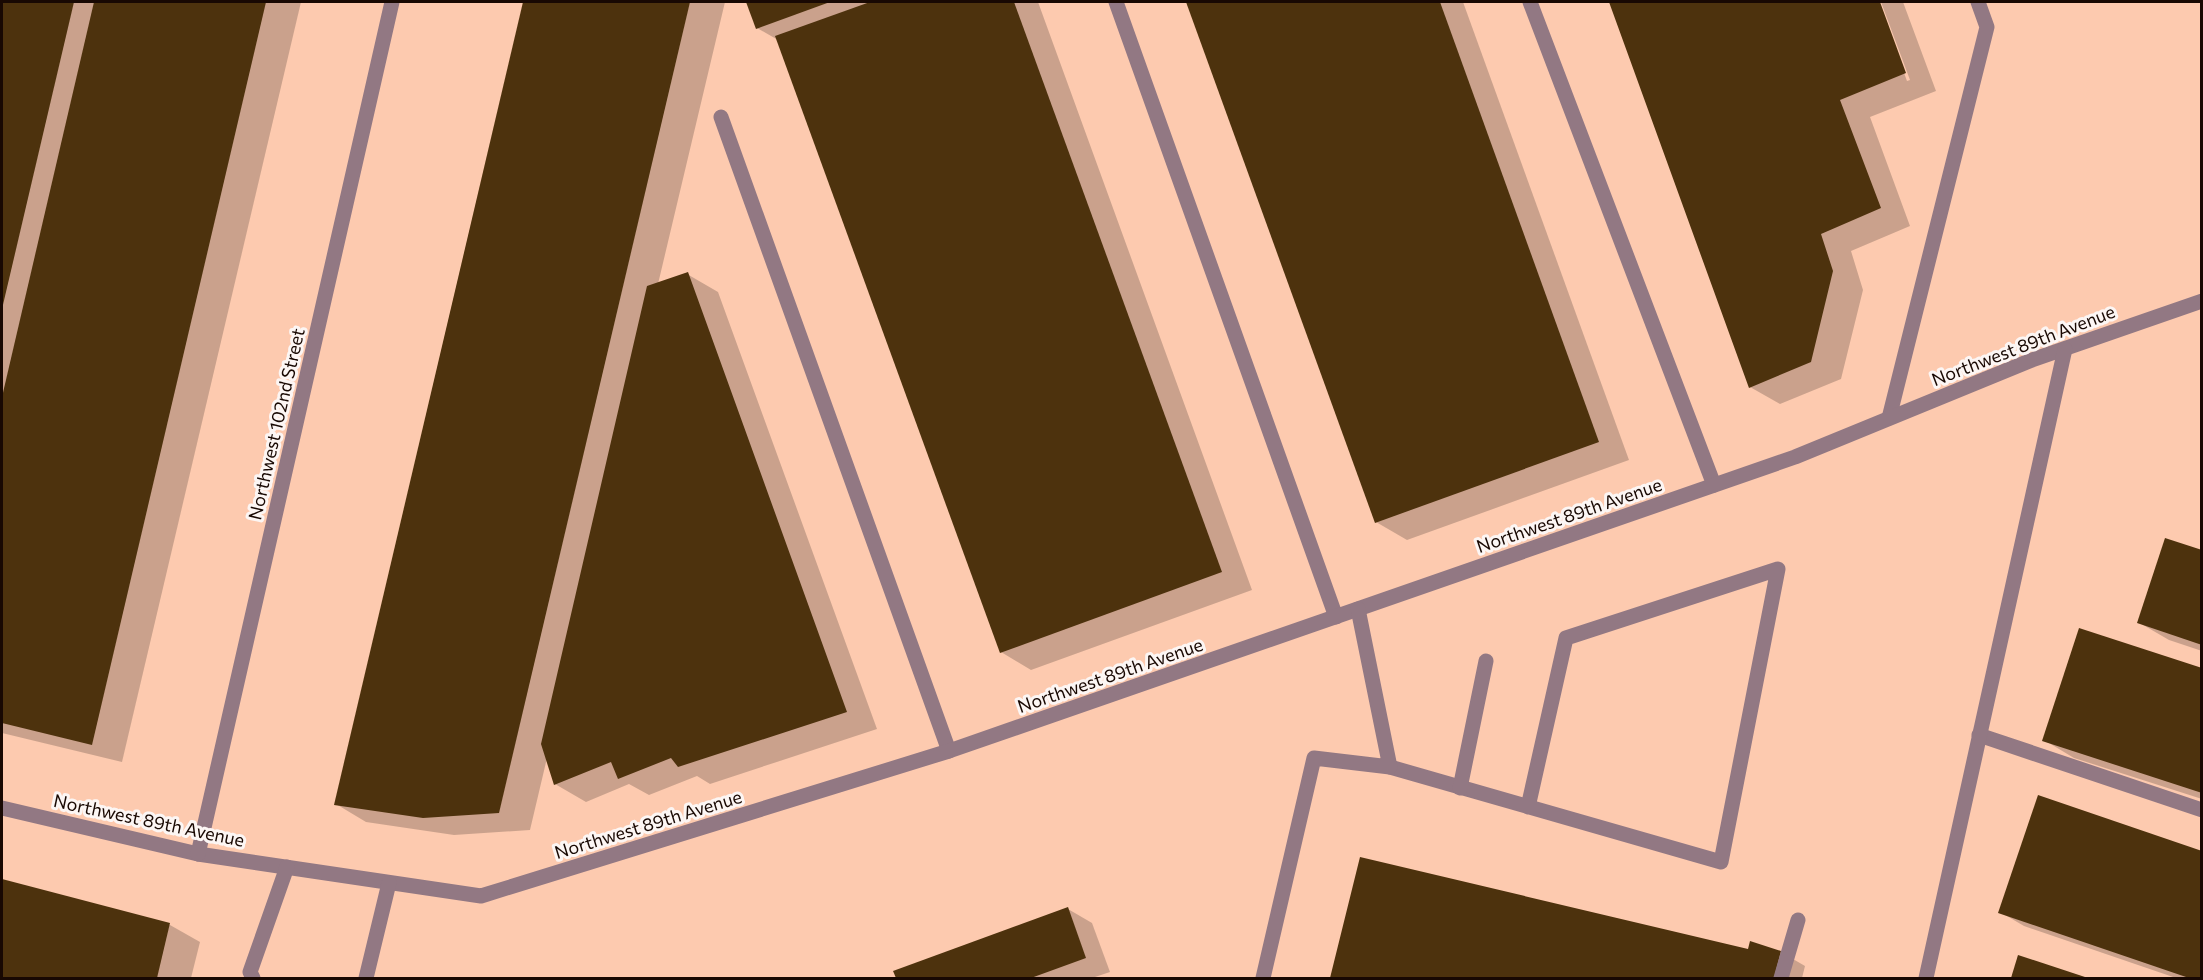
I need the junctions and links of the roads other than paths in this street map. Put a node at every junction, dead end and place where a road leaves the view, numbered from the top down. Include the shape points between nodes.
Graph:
1 (392, 2) edge
2 (1116, 2) edge
3 (1530, 2) edge
4 (1978, 2) edge
5 (721, 117) dead end
6 (2202, 301) edge
7 (2065, 349) junction
8 (1889, 418) junction
9 (1714, 485) junction
10 (1359, 609) junction
11 (1336, 617) junction
12 (1486, 662) dead end
13 (1979, 735) junction
14 (949, 752) junction
15 (1390, 767) junction
16 (1460, 788) junction
17 (1528, 807) junction
18 (2, 808) edge
19 (2202, 810) edge
20 (198, 854) junction
21 (287, 867) junction
22 (389, 883) junction
23 (1798, 920) dead end
24 (253, 978) edge
25 (366, 978) edge
26 (1263, 978) edge
27 (1781, 978) edge
28 (1926, 978) edge

1 - 20 street, Northwest 102nd Street
2 - 11 street
3 - 9 street
4 - 8 street via 1987,27
5 - 14 street
6 - 7 street, Northwest 89th Avenue
7 - 8 street, Northwest 89th Avenue
7 - 13 street
8 - 9 street, Northwest 89th Avenue
9 - 10 street, Northwest 89th Avenue
10 - 11 street, Northwest 89th Avenue
10 - 15 street
11 - 14 street, Northwest 89th Avenue
12 - 16 street
13 - 19 street
13 - 28 street
14 - 22 street, Northwest 89th Avenue via 481,896
15 - 16 street
15 - 26 street via 1314,758
16 - 17 street
17 - 17 street via 1721,862 1778,569 1566,638
18 - 20 street, Northwest 89th Avenue
20 - 21 street, Northwest 89th Avenue
21 - 22 street, Northwest 89th Avenue
21 - 24 street via 250,972
22 - 25 street
23 - 27 street

